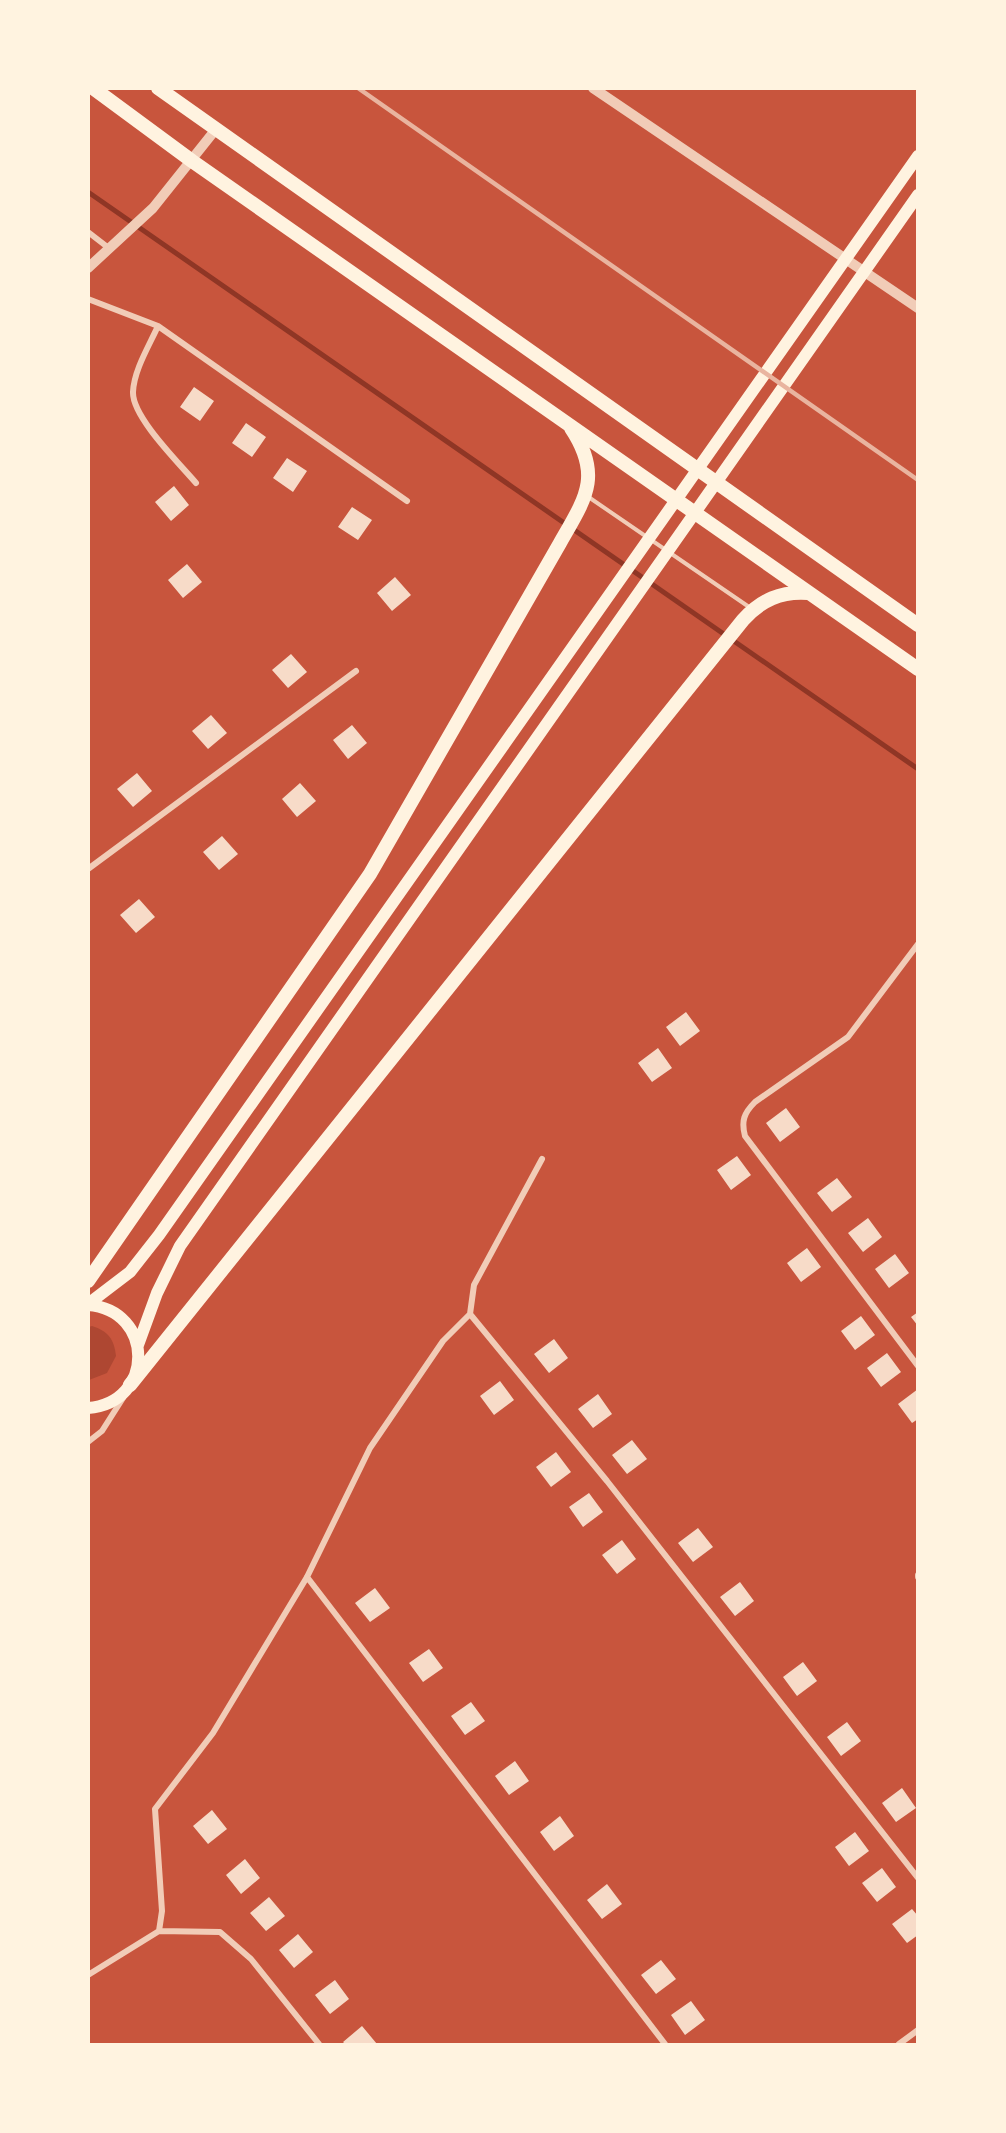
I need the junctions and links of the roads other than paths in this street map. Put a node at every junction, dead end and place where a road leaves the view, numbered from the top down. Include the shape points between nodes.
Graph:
1 (93, 88) edge
2 (158, 88) edge
3 (593, 88) edge
4 (216, 129) junction
5 (918, 156) edge
6 (192, 161) junction
7 (918, 195) edge
8 (88, 232) edge
9 (111, 250) junction
10 (88, 268) edge
11 (88, 299) edge
12 (918, 308) edge
13 (158, 326) junction
14 (568, 424) junction
15 (196, 483) dead end
16 (406, 501) dead end
17 (583, 501) junction
18 (808, 593) junction
19 (753, 610) junction
20 (917, 625) edge
21 (918, 669) edge
22 (356, 671) dead end
23 (88, 869) edge
24 (918, 944) edge
25 (542, 1159) dead end
26 (88, 1281) edge
27 (88, 1304) edge
28 (470, 1314) junction
29 (138, 1345) junction
30 (918, 1366) edge
31 (130, 1385) junction
32 (88, 1408) edge
33 (88, 1442) edge
34 (307, 1577) junction
35 (918, 1878) edge
36 (159, 1931) junction
37 (88, 1975) edge
38 (918, 2030) edge
39 (319, 2044) edge
40 (665, 2044) edge
41 (899, 2044) edge

1 - 6 highway
2 - 4 highway
3 - 12 street
4 - 6 street
4 - 20 highway
5 - 27 main road via 159,1235 125,1277
6 - 9 street
6 - 14 highway
7 - 29 main road via 180,1246
8 - 9 street
9 - 10 street
11 - 13 street
13 - 15 street via 132,394 145,421
13 - 16 street
14 - 17 highway via 584,454 588,477
14 - 18 highway
17 - 19 lane
17 - 26 highway via 370,874
18 - 19 highway via 779,595
18 - 21 highway
19 - 31 highway
22 - 23 street
24 - 30 street via 848,1037 755,1102 743,1116 742,1126 745,1136
25 - 28 street via 474,1286
27 - 29 main road via 123,1318
28 - 34 street via 443,1341 370,1448
28 - 35 street via 607,1480
29 - 31 main road via 138,1366
31 - 32 main road via 115,1399
31 - 33 street via 102,1431
34 - 36 street via 213,1733 155,1809 162,1911
34 - 40 street
36 - 37 street
36 - 39 street via 220,1932 251,1959
38 - 41 street

